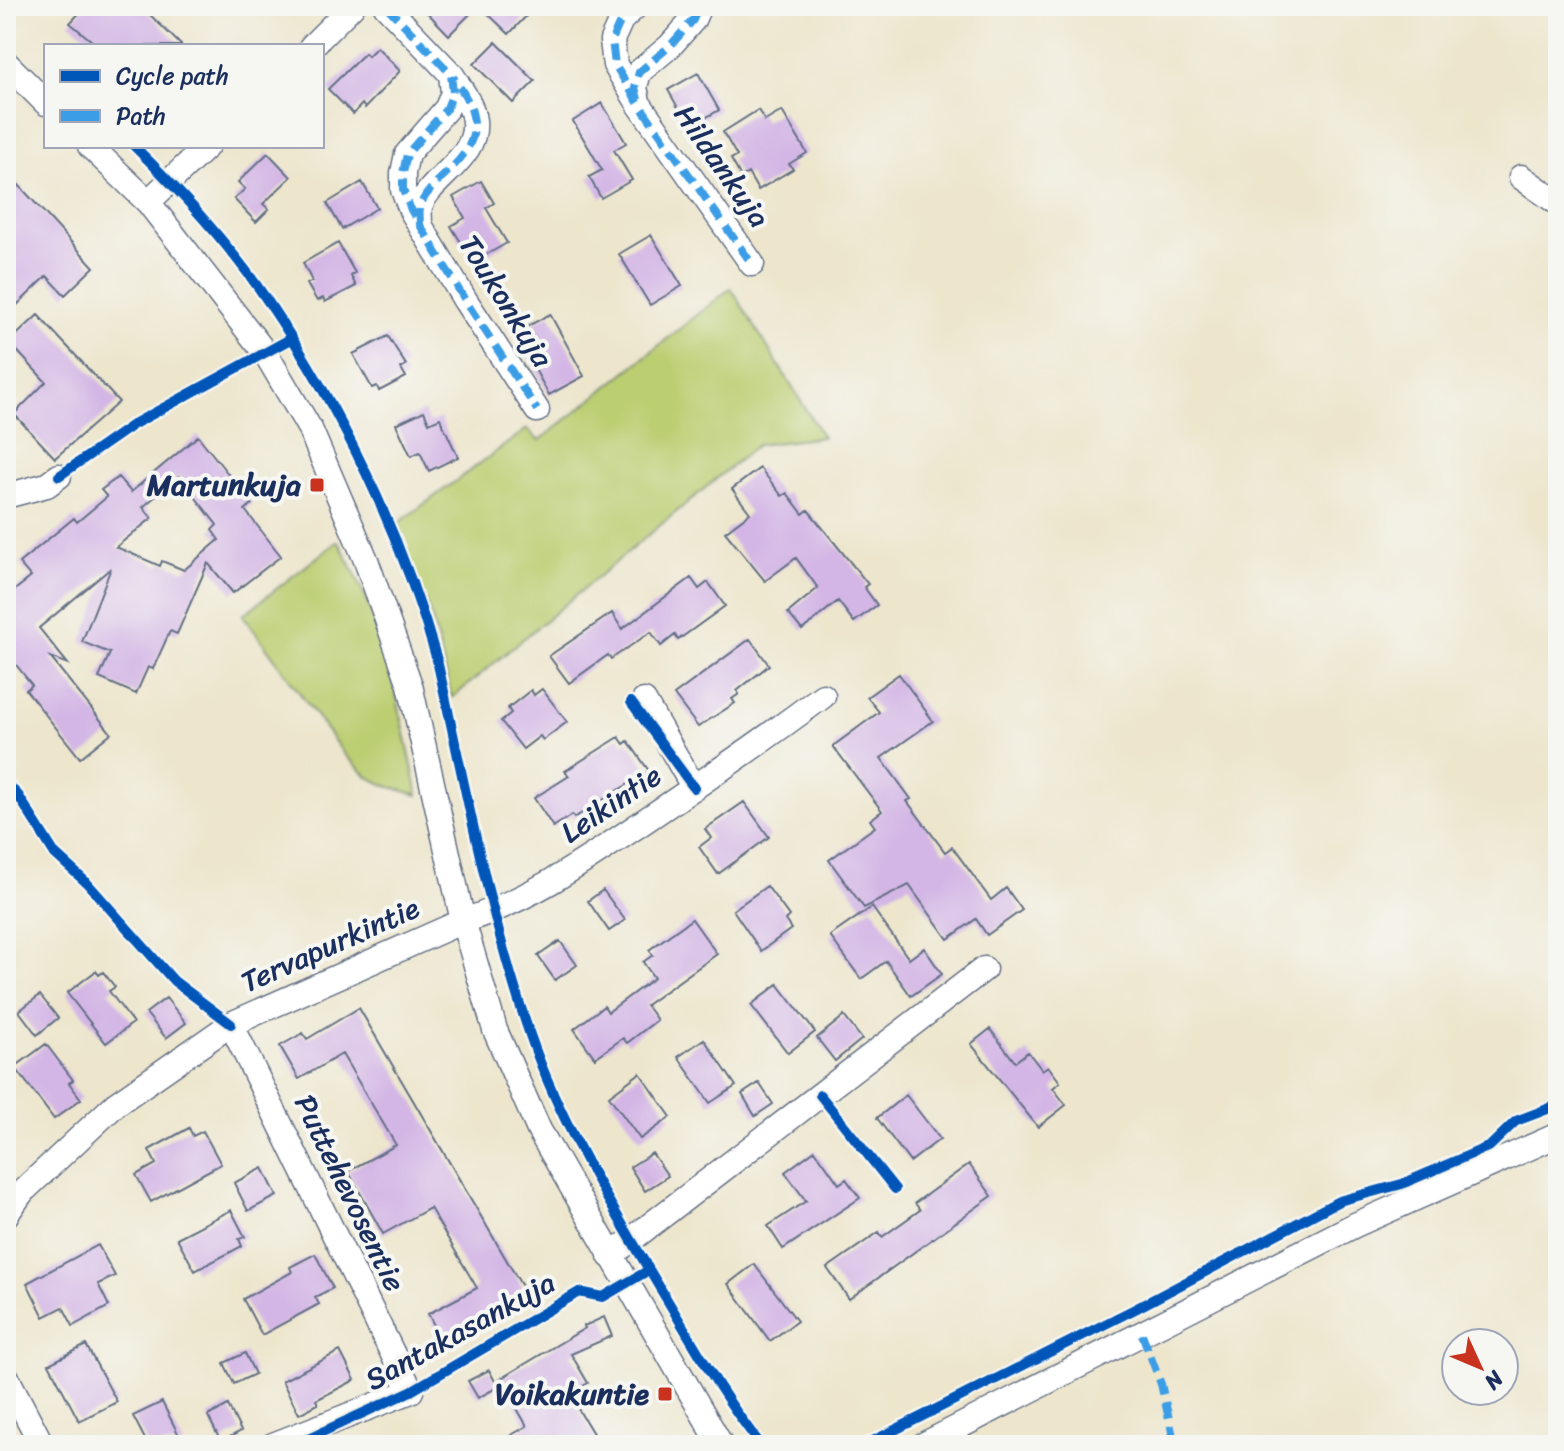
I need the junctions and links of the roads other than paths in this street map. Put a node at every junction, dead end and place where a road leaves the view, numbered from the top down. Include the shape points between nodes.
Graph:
1 (352, 6) edge
2 (386, 6) edge
3 (636, 6) edge
4 (699, 6) edge
5 (314, 44) edge
6 (6, 63) edge
7 (451, 74) junction
8 (44, 101) edge
9 (639, 104) junction
10 (92, 148) edge
11 (205, 148) edge
12 (1521, 177) dead end
13 (1558, 200) edge
14 (148, 202) junction
15 (420, 225) junction
16 (752, 264) dead end
17 (537, 410) dead end
18 (59, 476) dead end
19 (6, 496) edge
20 (823, 696) dead end
21 (644, 701) dead end
22 (694, 788) junction
23 (463, 921) junction
24 (984, 969) dead end
25 (231, 1024) junction
26 (1558, 1135) edge
27 (6, 1215) edge
28 (610, 1256) junction
29 (6, 1376) edge
30 (42, 1445) edge
31 (273, 1445) edge
32 (721, 1445) edge
33 (923, 1445) edge

1 - 5 street
2 - 7 street, Toukonkuja
3 - 9 street, Hildankuja via 621,20 612,40 615,65
4 - 9 street, Hildankuja via 670,46 639,72
6 - 8 street
7 - 15 street, Toukonkuja via 453,93 447,108 407,154 403,173 403,190
7 - 15 street, Toukonkuja via 468,101 473,135 458,163 427,195 420,207
9 - 16 street, Hildankuja
10 - 14 street
11 - 14 street
12 - 13 street
14 - 23 street via 266,354 310,429 366,560 410,685
15 - 17 street, Toukonkuja
18 - 19 street via 47,485
20 - 22 street, Leikintie
21 - 22 street
22 - 23 street, Leikintie via 533,892
23 - 25 street, Tervapurkintie
23 - 28 street via 495,1030 539,1130
24 - 28 street
25 - 27 street, Tervapurkintie via 116,1104 22,1192
25 - 31 street, Puttehevosentie via 411,1391
26 - 33 street via 1355,1225
28 - 32 street
29 - 30 street

